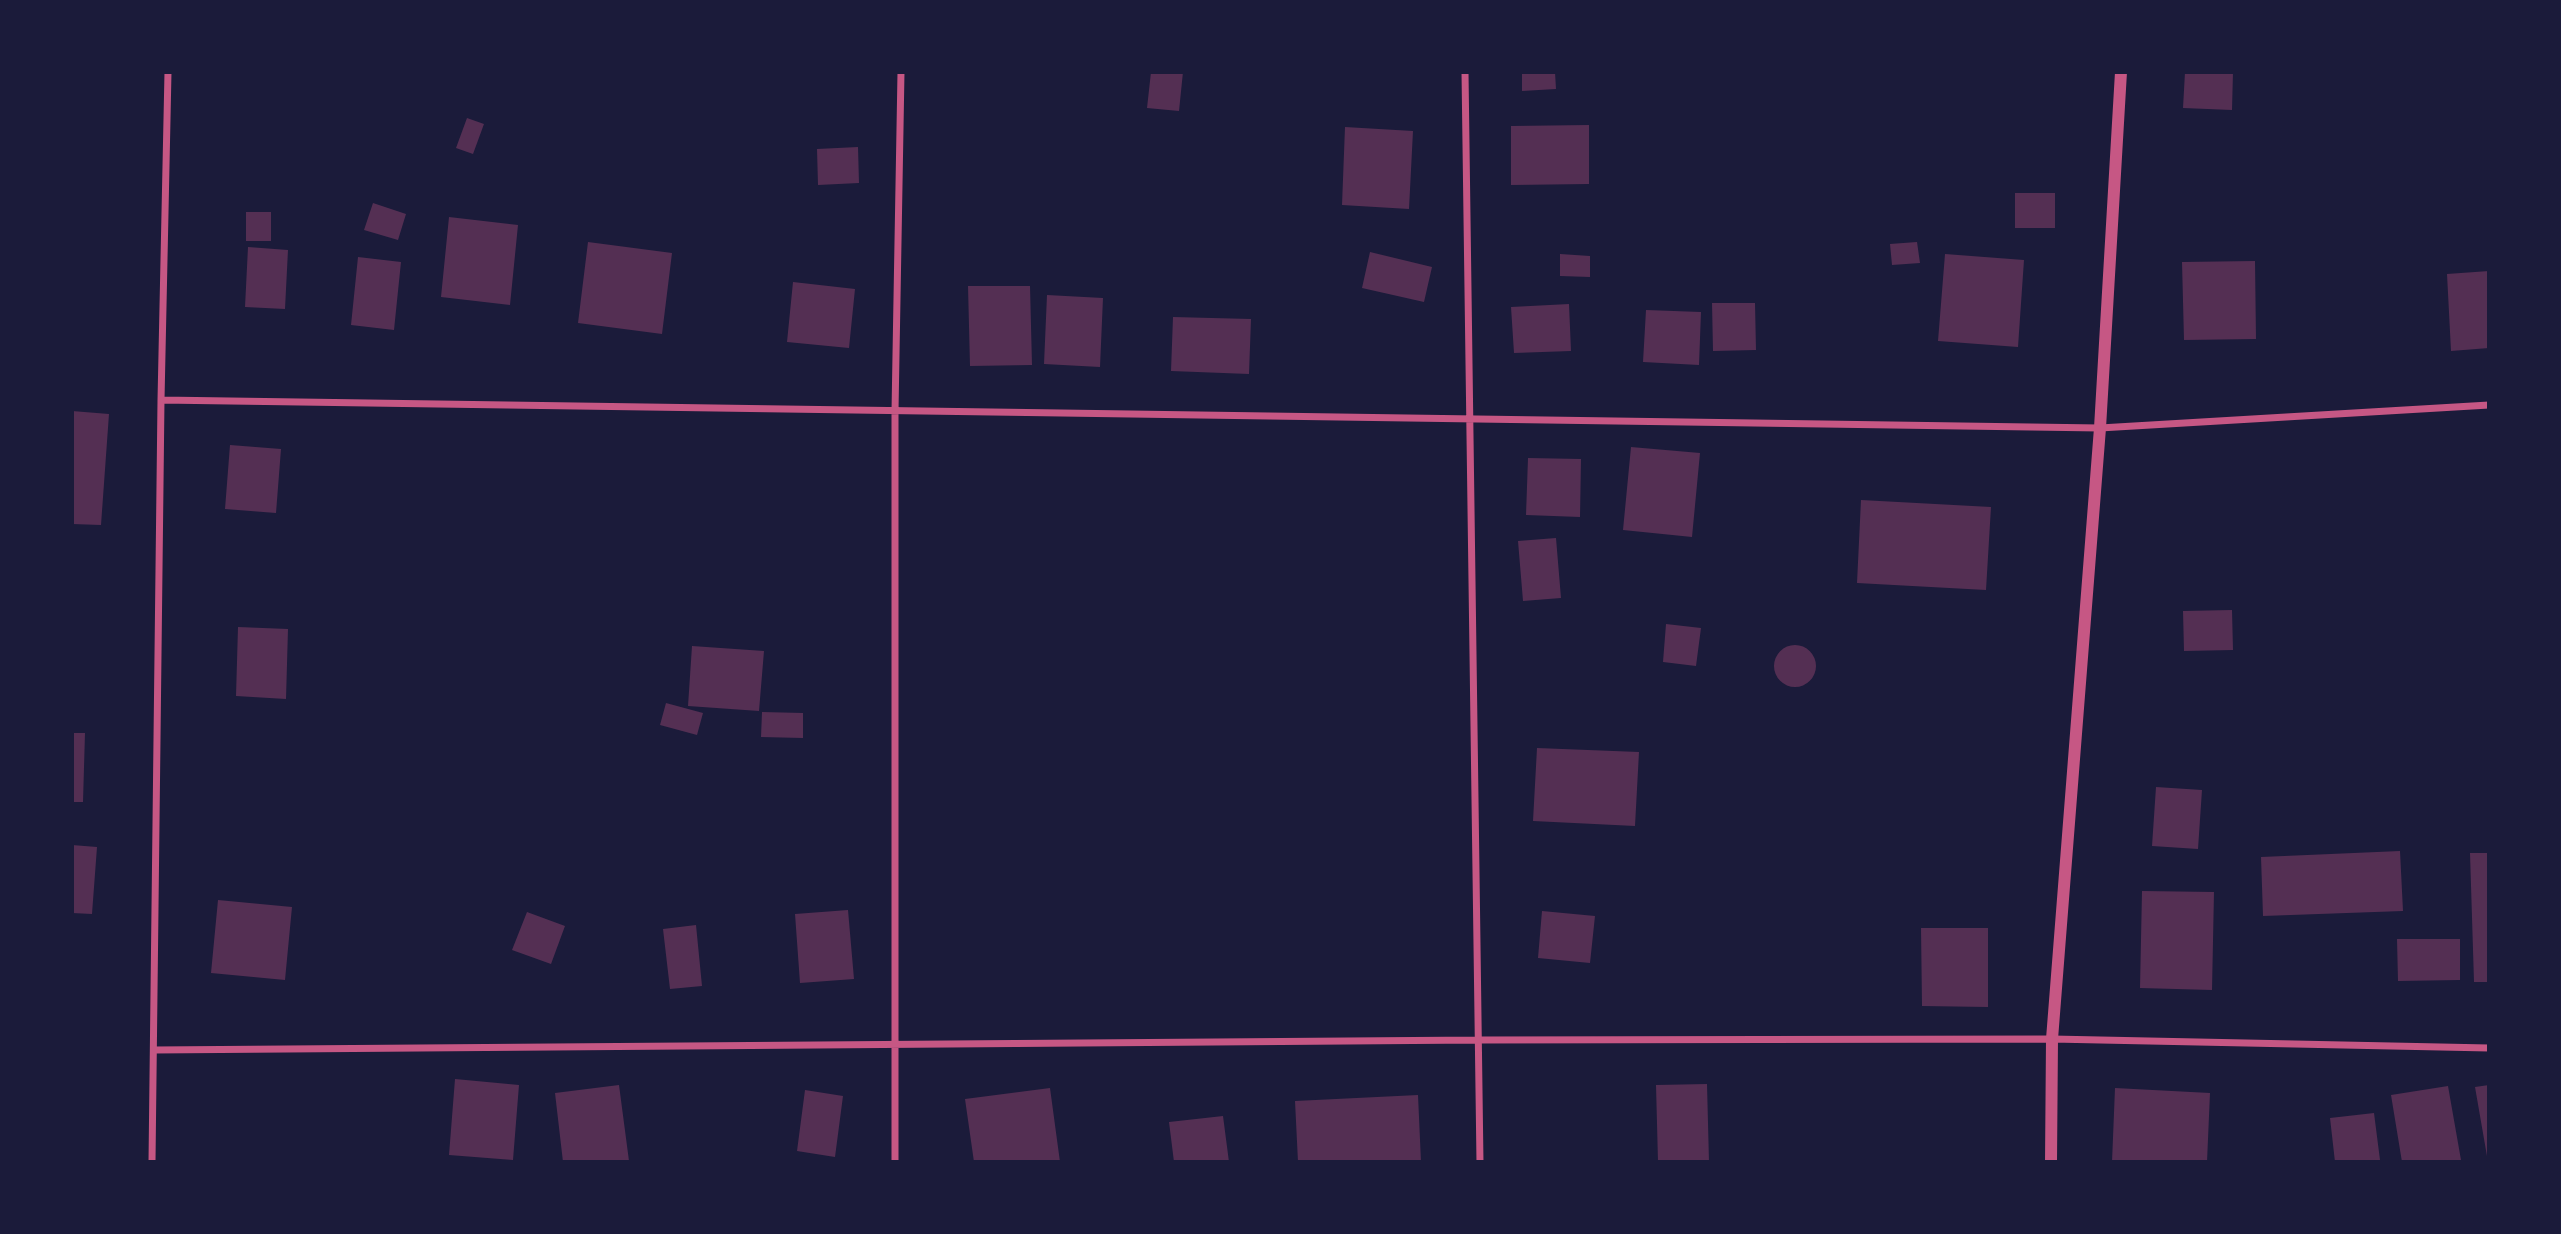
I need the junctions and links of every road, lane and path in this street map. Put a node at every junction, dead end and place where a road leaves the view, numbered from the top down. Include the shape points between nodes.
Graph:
1 (168, 72) edge
2 (901, 72) edge
3 (1465, 72) edge
4 (2121, 72) edge
5 (161, 400) junction
6 (2489, 405) edge
7 (895, 411) junction
8 (1470, 420) junction
9 (2100, 428) junction
10 (2052, 1039) junction
11 (1479, 1040) junction
12 (895, 1044) junction
13 (2489, 1048) edge
14 (154, 1050) junction
15 (152, 1162) edge
16 (895, 1162) edge
17 (1480, 1162) edge
18 (2051, 1162) edge

1 - 5 street
2 - 7 street
3 - 8 street
4 - 9 street
5 - 7 street
5 - 14 street
6 - 9 street
7 - 8 street
7 - 12 street
8 - 9 street
8 - 11 street
9 - 10 street
10 - 11 street
10 - 13 street
10 - 18 street
11 - 12 street
11 - 17 street
12 - 14 street
12 - 16 street
14 - 15 street

